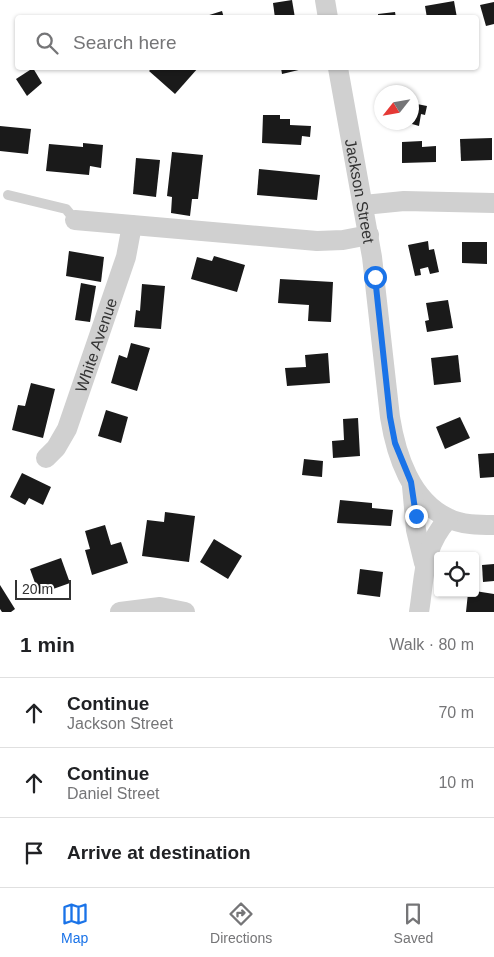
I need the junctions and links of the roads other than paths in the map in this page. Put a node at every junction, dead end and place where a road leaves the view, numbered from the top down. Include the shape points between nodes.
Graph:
1 (325, 0) edge
2 (328, 15) edge
3 (338, 70) edge
4 (8, 195) dead end
5 (494, 204) edge
6 (364, 205) junction
7 (75, 220) joint
8 (132, 225) junction
9 (369, 235) junction
10 (46, 458) dead end
11 (411, 482) junction
12 (448, 518) junction
13 (494, 525) edge
14 (424, 562) junction
15 (120, 612) edge
16 (184, 612) edge
17 (419, 612) edge

1 - 2 street
3 - 6 street, Jackson Street
4 - 7 lane via 66,209
5 - 6 street via 404,201
6 - 9 street, Jackson Street
7 - 8 street
8 - 9 street via 317,240
8 - 10 street, White Avenue via 126,257 67,429
9 - 11 street, Jackson Street via 390,417 395,443
11 - 12 street, Jackson Street via 424,501
11 - 14 street via 416,530
12 - 13 street, Jackson Street
12 - 14 street
14 - 17 street
15 - 16 street via 160,607

